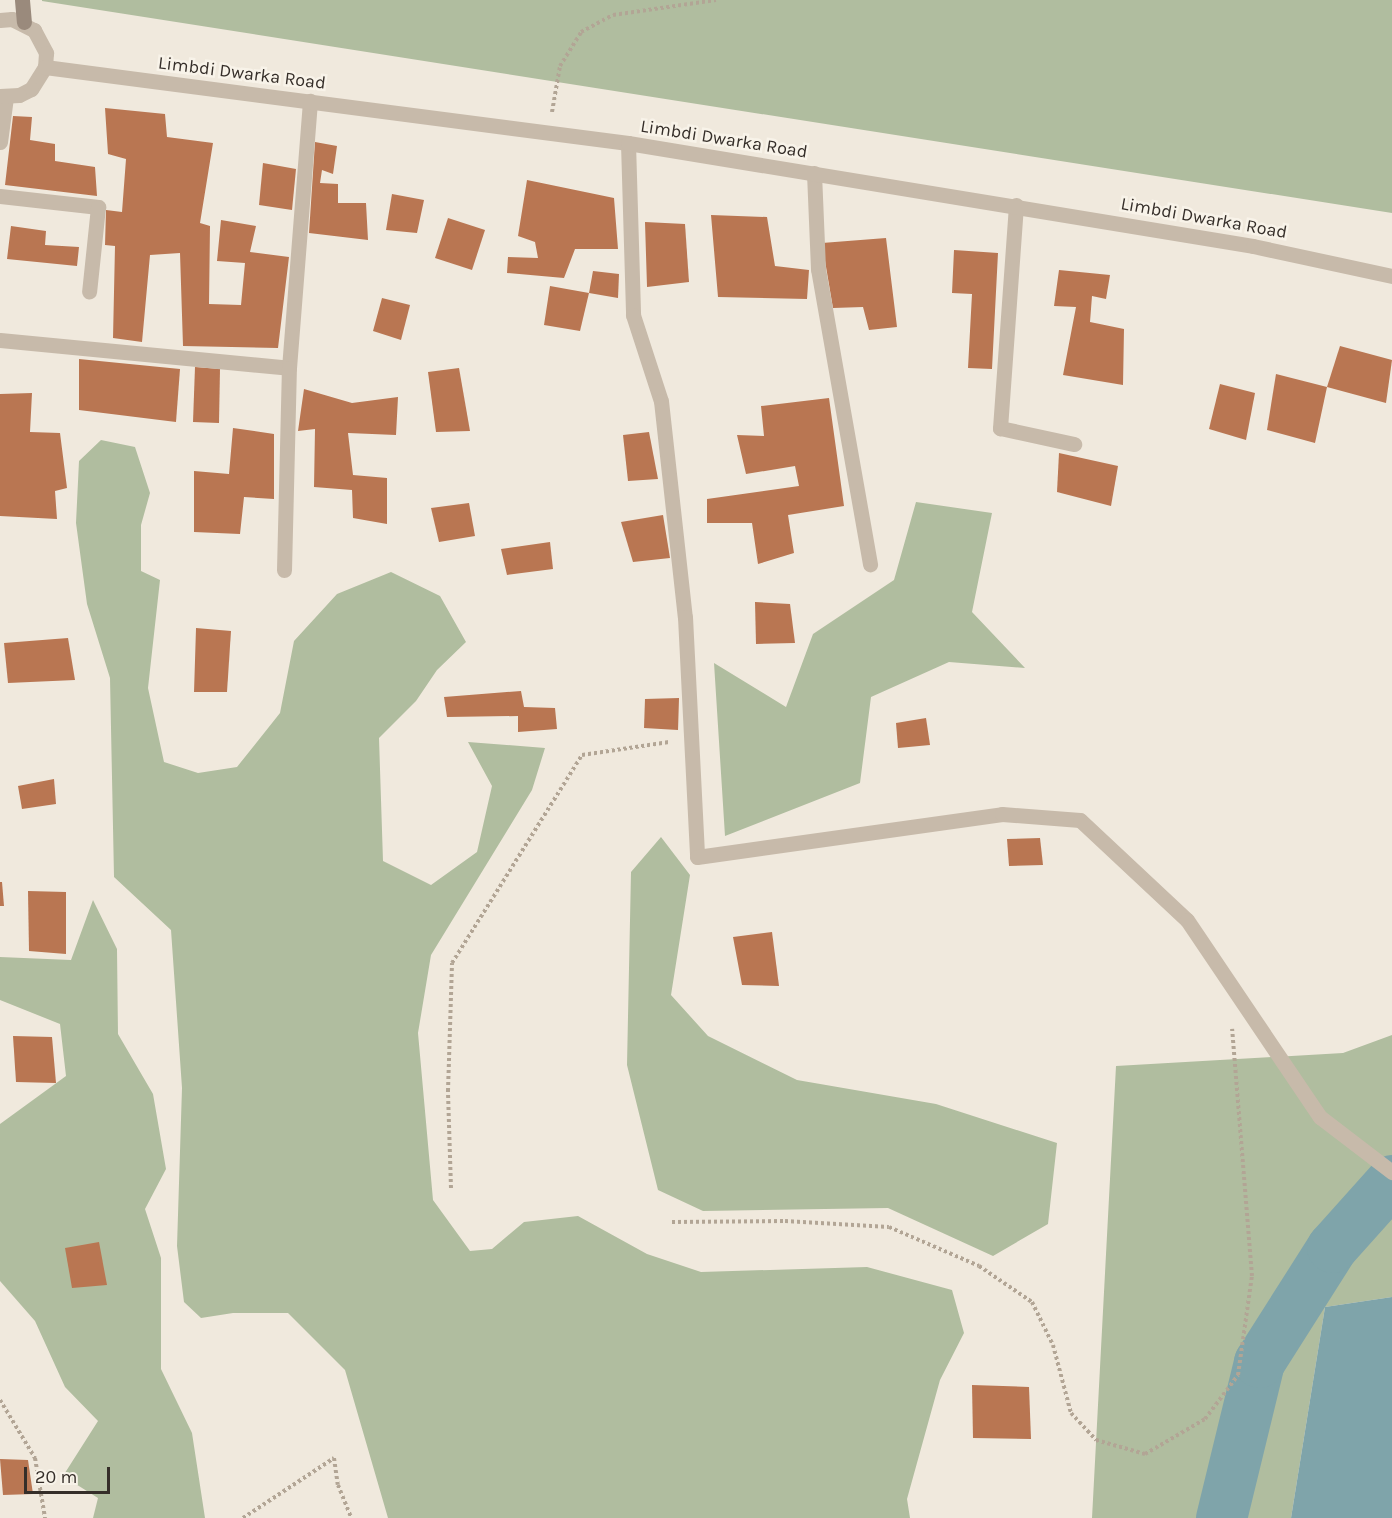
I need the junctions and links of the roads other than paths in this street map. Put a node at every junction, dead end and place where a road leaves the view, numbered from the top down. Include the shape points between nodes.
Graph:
1 (22, 0) edge
2 (0, 20) edge
3 (24, 22) junction
4 (45, 67) junction
5 (3, 96) edge
6 (310, 101) junction
7 (0, 142) edge
8 (628, 143) junction
9 (814, 173) junction
10 (0, 196) edge
11 (1016, 205) junction
12 (1392, 276) edge
13 (89, 292) dead end
14 (0, 340) edge
15 (289, 368) junction
16 (1074, 444) dead end
17 (870, 564) dead end
18 (284, 570) dead end
19 (1392, 1172) edge

1 - 3 main road
2 - 3 street
3 - 4 street via 42,40
4 - 5 street via 31,89
4 - 6 street, Limbdi Dwarka Road
5 - 7 street
6 - 8 street, Limbdi Dwarka Road
6 - 15 street
8 - 9 street, Limbdi Dwarka Road
8 - 19 street via 633,315 661,401 685,617 697,857 1002,814 1080,820 1187,920 1320,1117
9 - 11 street, Limbdi Dwarka Road
9 - 17 street via 820,281
10 - 13 street via 98,207
11 - 12 street, Limbdi Dwarka Road via 1253,246
11 - 16 street via 1000,428
14 - 15 street
15 - 18 street

